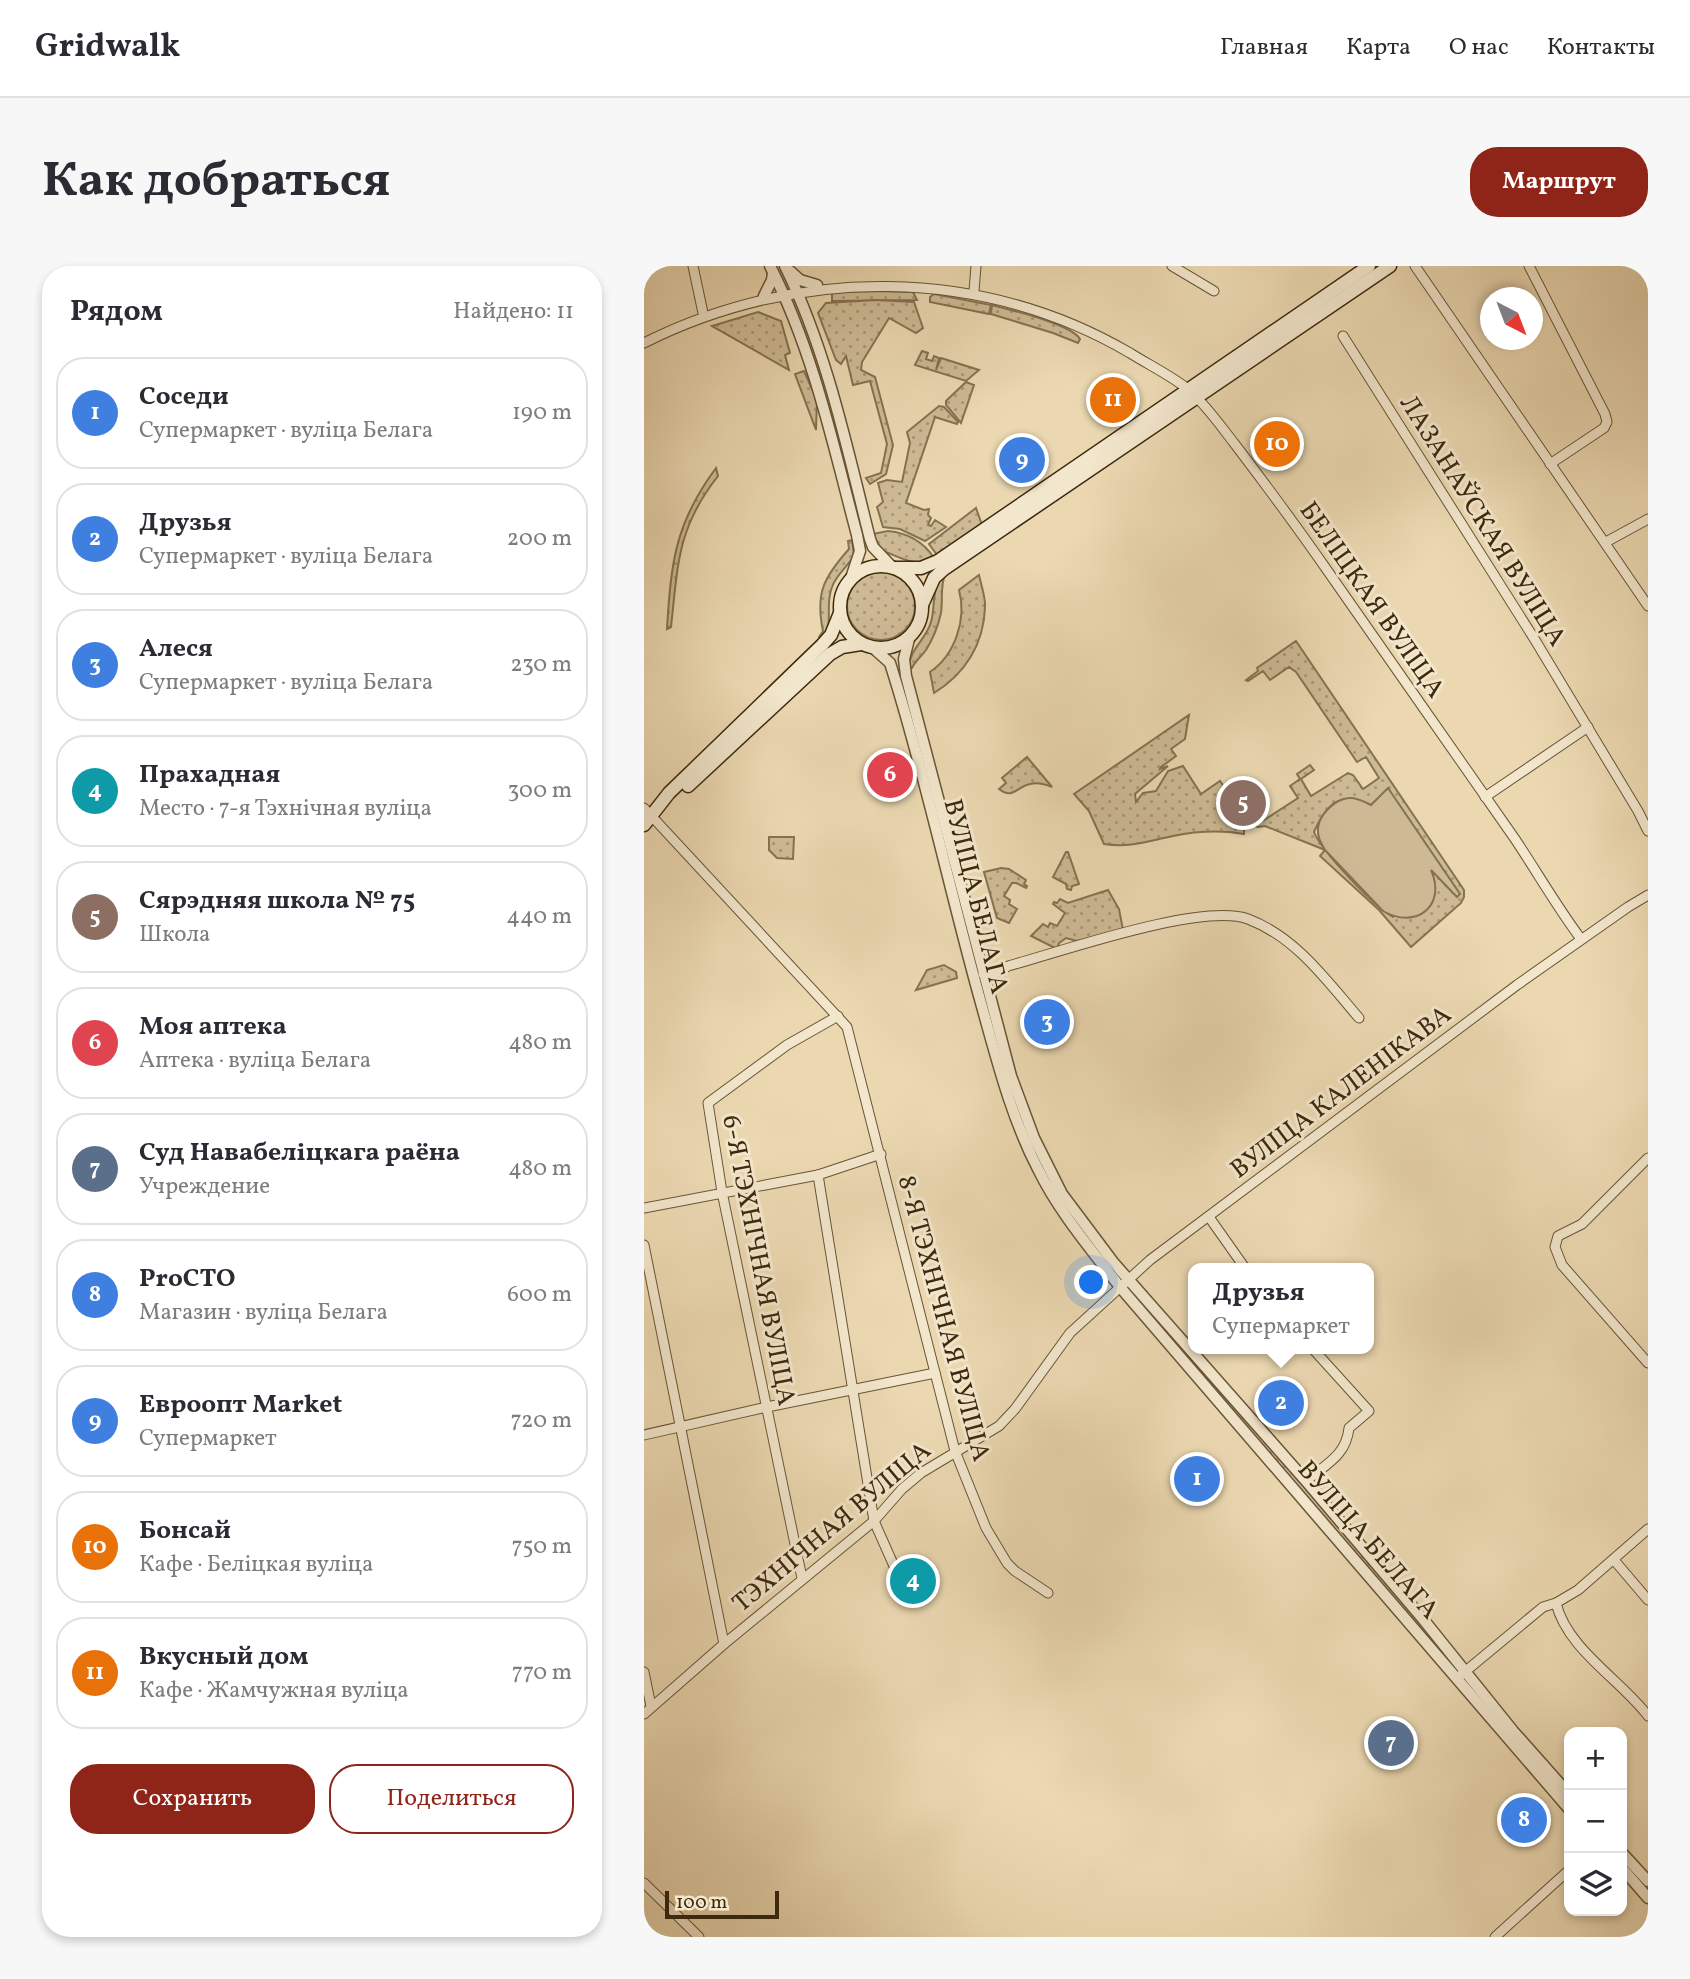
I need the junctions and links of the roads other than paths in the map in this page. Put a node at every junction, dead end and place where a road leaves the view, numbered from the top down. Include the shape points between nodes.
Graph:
1 (693, 266) edge
2 (785, 266) edge
3 (976, 266) edge
4 (1172, 266) edge
5 (1369, 266) edge
6 (1390, 266) edge
7 (1415, 266) edge
8 (1529, 266) edge
9 (771, 269) edge
10 (817, 285) junction
11 (796, 289) junction
12 (974, 291) junction
13 (1214, 291) dead end
14 (782, 292) junction
15 (764, 296) junction
16 (703, 313) junction
17 (1343, 336) dead end
18 (644, 343) edge
19 (1192, 393) junction
20 (1550, 464) junction
21 (1648, 519) edge
22 (1606, 542) junction
23 (894, 568) junction
24 (851, 578) junction
25 (922, 605) junction
26 (1648, 606) edge
27 (840, 613) junction
28 (910, 635) junction
29 (866, 645) junction
30 (1588, 727) junction
31 (1485, 797) junction
32 (648, 819) edge
33 (1648, 831) edge
34 (1648, 895) edge
35 (1581, 939) junction
36 (983, 974) junction
37 (838, 1016) junction
38 (1359, 1018) dead end
39 (881, 1154) junction
40 (1648, 1158) edge
41 (818, 1175) junction
42 (722, 1192) junction
43 (644, 1208) edge
44 (1209, 1217) junction
45 (644, 1245) edge
46 (1241, 1263) edge
47 (1124, 1283) junction
48 (1188, 1353) edge
49 (1189, 1354) edge
50 (1318, 1354) edge
51 (1648, 1363) edge
52 (935, 1373) junction
53 (852, 1389) junction
54 (767, 1407) junction
55 (681, 1427) junction
56 (644, 1435) edge
57 (954, 1451) junction
58 (1306, 1481) junction
59 (874, 1521) junction
60 (1648, 1529) edge
61 (1614, 1560) junction
62 (894, 1566) dead end
63 (802, 1578) junction
64 (1048, 1593) dead end
65 (1648, 1600) edge
66 (1556, 1603) junction
67 (724, 1644) junction
68 (644, 1672) edge
69 (1462, 1675) junction
70 (651, 1706) junction
71 (644, 1714) edge
72 (1648, 1716) edge
73 (1565, 1790) edge
74 (1564, 1804) edge
75 (1627, 1858) edge
76 (1627, 1874) edge
77 (1564, 1875) edge
78 (1648, 1881) edge
79 (644, 1882) edge
80 (1648, 1898) edge
81 (699, 1937) edge
82 (1495, 1937) edge

1 - 16 street
2 - 10 street via 800,280
2 - 11 street
3 - 12 street
4 - 13 street
5 - 19 main road
6 - 19 main road
7 - 20 street
8 - 20 street via 1607,422
9 - 14 street
9 - 15 street
10 - 11 street, БЕЛІЦКАЯ ВУЛІЦА
10 - 12 street, БЕЛІЦКАЯ ВУЛІЦА via 892,280
11 - 14 street, БЕЛІЦКАЯ ВУЛІЦА
11 - 23 street via 822,360 870,540
12 - 19 street, БЕЛІЦКАЯ ВУЛІЦА via 1037,308 1092,332
14 - 15 street, БЕЛІЦКАЯ ВУЛІЦА
14 - 24 street via 809,361 857,535 860,551
15 - 16 street, БЕЛІЦКАЯ ВУЛІЦА
16 - 18 street, БЕЛІЦКАЯ ВУЛІЦА
17 - 30 street, ЛАЗАНАЎСКАЯ ВУЛІЦА
19 - 23 main road via 938,561 921,568
19 - 25 main road via 944,569 934,578
19 - 31 street, БЕЛІЦКАЯ ВУЛІЦА via 1279,501
20 - 22 street
21 - 22 street
22 - 26 street
23 - 24 main road via 873,566
23 - 25 main road via 915,584
24 - 27 main road via 843,591
25 - 28 main road
27 - 29 main road via 845,627
27 - 32 main road via 822,645 669,793
28 - 29 main road via 895,645
28 - 36 street, ВУЛІЦА БЕЛАГА via 904,659 906,676
29 - 32 main road via 842,647 830,654
29 - 47 street, ВУЛІЦА БЕЛАГА via 890,663 999,1070 1025,1142 1064,1214
30 - 31 street
30 - 33 street, ЛАЗАНАЎСКАЯ ВУЛІЦА
31 - 35 street, БЕЛІЦКАЯ ВУЛІЦА
32 - 37 street
34 - 35 street, ВУЛІЦА КАЛЕНІКАВА
35 - 44 street, ВУЛІЦА КАЛЕНІКАВА
36 - 38 street via 1127,932 1220,914 1247,918 1305,955
36 - 47 street, ВУЛІЦА БЕЛАГА via 1011,1076 1034,1138 1062,1194
37 - 39 street, 8-Я ТЭХНІЧНАЯ ВУЛІЦА via 847,1027
37 - 42 street, 6-Я ТЭХНІЧНАЯ ВУЛІЦА via 787,1045 708,1103
39 - 41 street
39 - 52 street, 8-Я ТЭХНІЧНАЯ ВУЛІЦА
40 - 51 street via 1582,1224 1558,1237 1555,1247 1562,1265
41 - 42 street
41 - 53 street
42 - 43 street
42 - 54 street, 6-Я ТЭХНІЧНАЯ ВУЛІЦА
44 - 46 street
44 - 47 street, ВУЛІЦА КАЛЕНІКАВА
45 - 55 street
47 - 48 street, ВУЛІЦА БЕЛАГА
47 - 57 street, ТЭХНІЧНАЯ ВУЛІЦА via 1070,1333 999,1426
47 - 69 street, ВУЛІЦА БЕЛАГА
49 - 58 street, ВУЛІЦА БЕЛАГА
50 - 58 street via 1369,1411 1349,1428 1341,1452
52 - 53 street
52 - 57 street, 8-Я ТЭХНІЧНАЯ ВУЛІЦА
53 - 54 street
53 - 59 street
54 - 55 street
54 - 63 street, 6-Я ТЭХНІЧНАЯ ВУЛІЦА
55 - 56 street
55 - 67 street
57 - 59 street, ТЭХНІЧНАЯ ВУЛІЦА via 902,1489
57 - 64 street, 8-Я ТЭХНІЧНАЯ ВУЛІЦА via 986,1528 1007,1563
58 - 69 street, ВУЛІЦА БЕЛАГА
59 - 62 street
59 - 63 street, ТЭХНІЧНАЯ ВУЛІЦА
60 - 61 street
61 - 65 street
61 - 66 street
63 - 67 street, ТЭХНІЧНАЯ ВУЛІЦА
66 - 69 street via 1543,1606
66 - 72 street via 1569,1630
67 - 70 street, ТЭХНІЧНАЯ ВУЛІЦА
68 - 70 street
69 - 73 street, ВУЛІЦА БЕЛАГА
69 - 74 street, ВУЛІЦА БЕЛАГА
70 - 71 street, ТЭХНІЧНАЯ ВУЛІЦА
75 - 78 street
76 - 80 street
77 - 82 street
79 - 81 street

